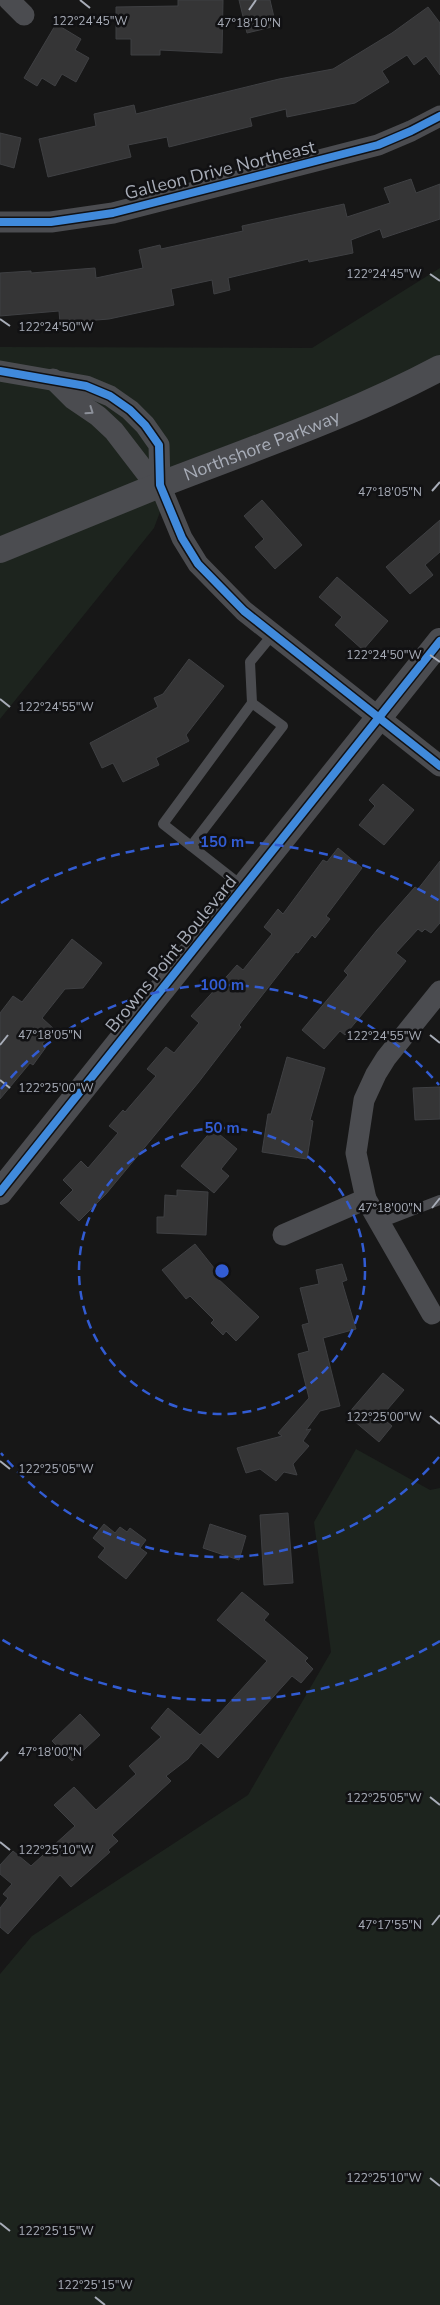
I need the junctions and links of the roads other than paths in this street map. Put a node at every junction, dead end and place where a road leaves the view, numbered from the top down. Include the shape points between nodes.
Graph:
1 (440, 116) edge
2 (0, 222) edge
3 (440, 368) edge
4 (0, 371) edge
5 (53, 379) junction
6 (160, 485) junction
7 (0, 550) edge
8 (273, 634) junction
9 (440, 641) edge
10 (252, 703) junction
11 (380, 717) junction
12 (440, 766) edge
13 (191, 846) junction
14 (244, 887) junction
15 (440, 991) edge
16 (0, 1192) edge
17 (366, 1199) junction
18 (440, 1200) edge
19 (380, 1223) junction
20 (283, 1234) dead end
21 (432, 1314) dead end

1 - 2 street, Galleon Drive Northeast via 378,145 113,213 51,222
3 - 6 street, Northshore Parkway via 356,408
4 - 5 street
5 -> 6 street via 114,431 147,474
5 - 6 street via 86,386 110,396 145,424 159,445
6 - 7 street, Northshore Parkway
6 - 8 street via 182,538 198,564 244,611
8 - 10 lane via 250,662
8 - 11 street
9 - 11 street, Browns Point Boulevard
10 - 13 lane via 163,824
10 - 13 lane via 284,726
11 - 12 street
11 - 14 street, Browns Point Boulevard
13 - 14 lane
14 - 16 street, Browns Point Boulevard
15 - 17 street via 386,1058 364,1100 356,1153
17 - 19 street
17 - 20 street
18 - 19 lane
19 - 21 street

